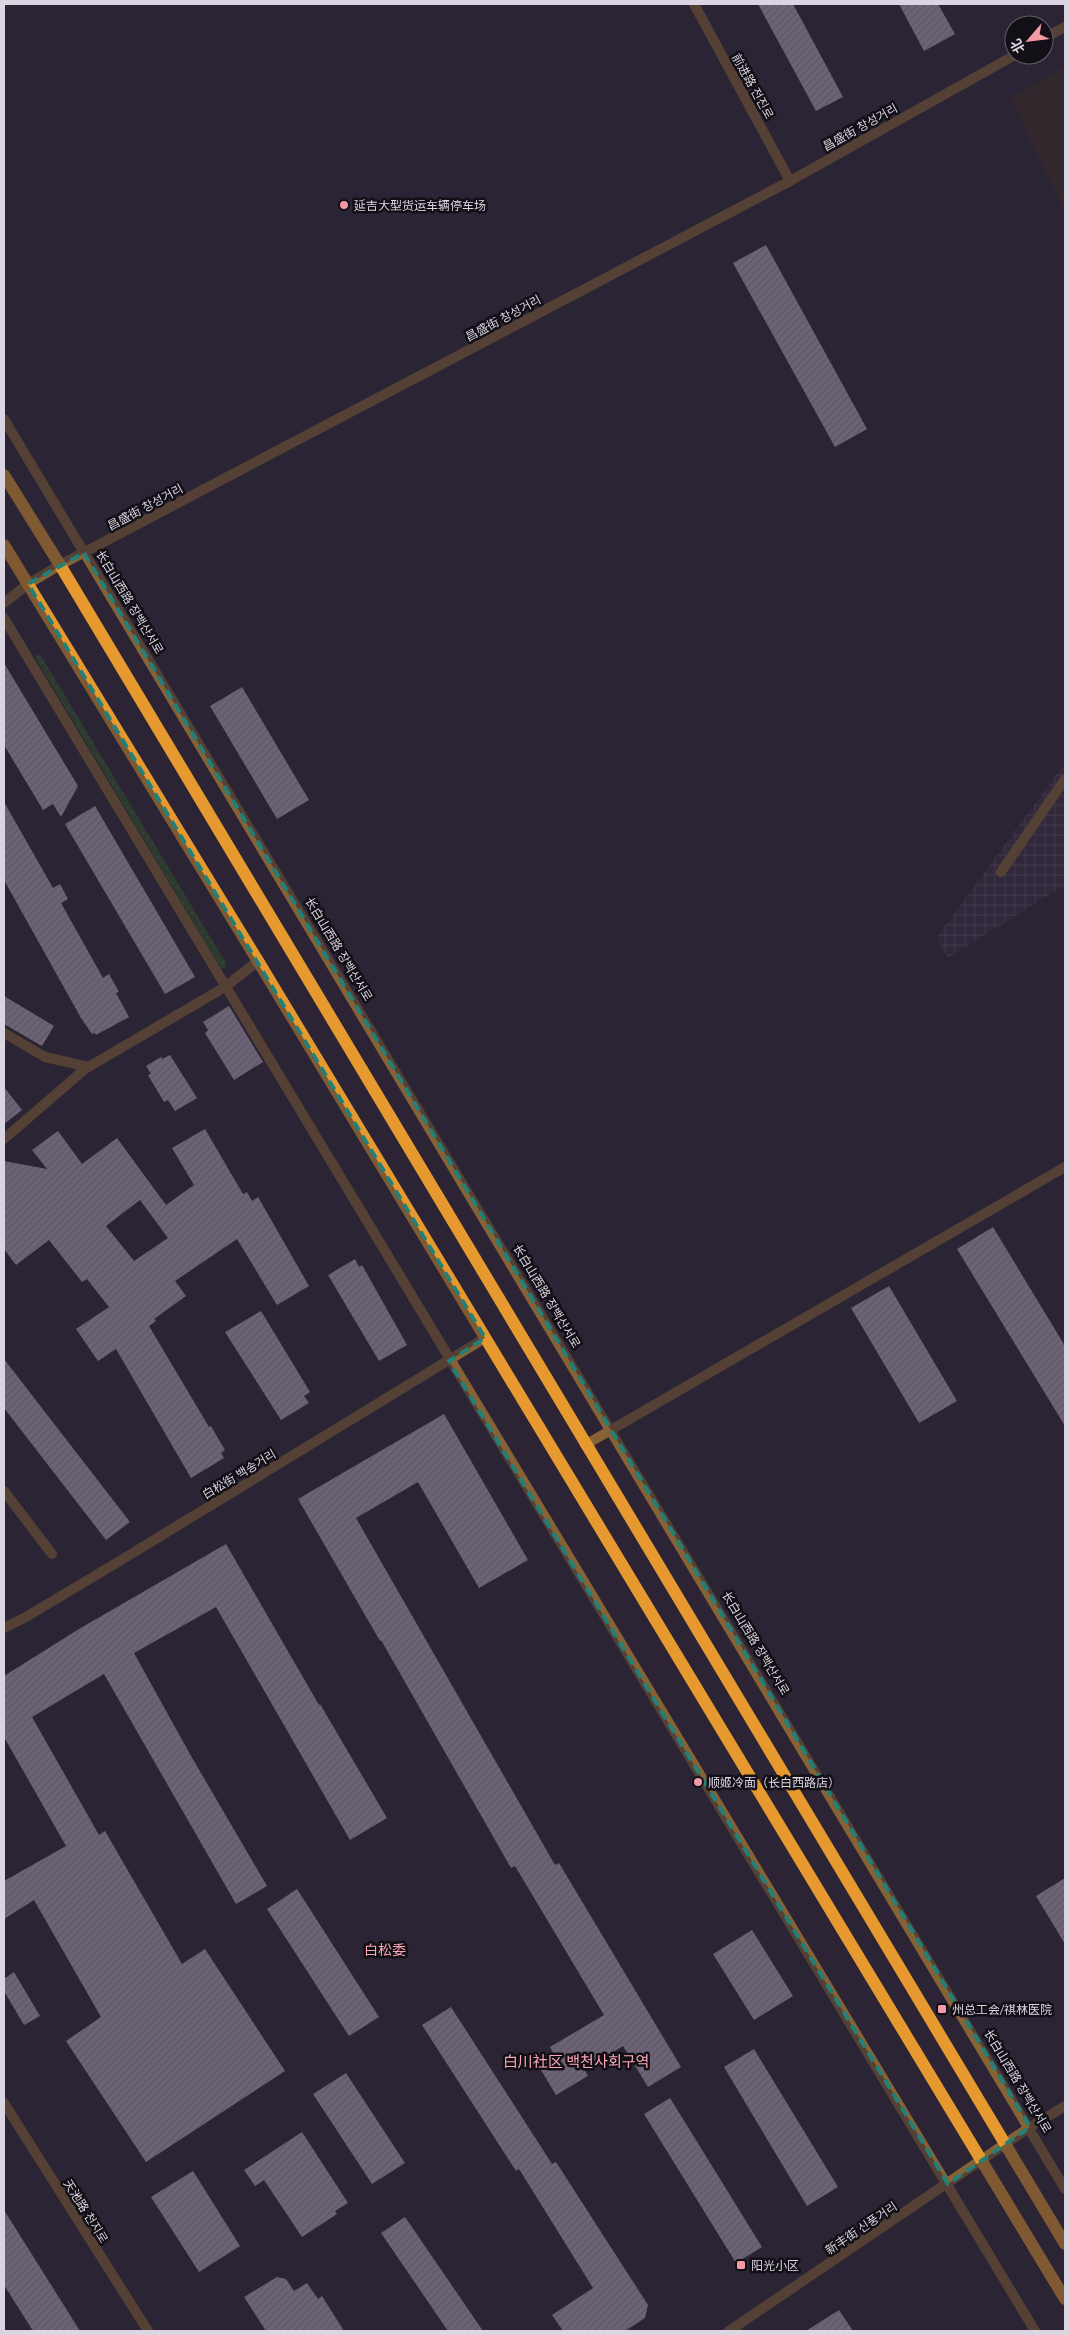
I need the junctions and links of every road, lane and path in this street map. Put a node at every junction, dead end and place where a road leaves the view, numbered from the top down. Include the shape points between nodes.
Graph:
1 (694, 4) edge
2 (1004, 61) edge
3 (790, 181) junction
4 (4, 419) edge
5 (4, 475) edge
6 (4, 545) edge
7 (84, 552) junction
8 (60, 565) junction
9 (28, 584) junction
10 (4, 603) edge
11 (4, 618) edge
12 (1065, 779) edge
13 (1001, 872) dead end
14 (258, 961) junction
15 (225, 987) junction
16 (4, 1033) edge
17 (89, 1067) junction
18 (4, 1139) edge
19 (1065, 1167) edge
20 (485, 1338) junction
21 (449, 1360) junction
22 (612, 1430) junction
23 (585, 1445) junction
24 (4, 1491) edge
25 (52, 1554) dead end
26 (4, 1628) edge
27 (4, 2104) edge
28 (1065, 2106) edge
29 (1030, 2127) junction
30 (1005, 2143) junction
31 (982, 2161) junction
32 (948, 2184) junction
33 (1065, 2189) edge
34 (1065, 2244) edge
35 (1065, 2299) edge
36 (148, 2331) edge
37 (729, 2331) edge
38 (1036, 2331) edge

1 - 3 street, 前进路 전진로
2 - 3 street, 昌盛街 창성거리
3 - 7 street, 昌盛街 창성거리
4 - 7 street, 长白山西路 장백산서로
5 - 8 main road
6 - 9 main road
7 - 8 street, 昌盛街 창성거리
7 - 22 street, 长白山西路 장백산서로
8 - 9 street, 昌盛街 창성거리
8 - 23 main road
9 - 10 street, 昌盛街 창성거리
9 - 14 main road
11 - 15 street
12 - 13 street
14 - 15 street
14 - 20 main road
15 - 17 street
15 - 21 street
16 - 17 street via 45,1057
17 - 18 street
19 - 22 street
20 - 21 street, 白松街 백송거리
20 - 31 main road
21 - 26 street, 白松街 백송거리
21 - 32 street
22 - 23 street
22 - 29 street, 长白山西路 장백산서로
23 - 30 main road
24 - 25 street
27 - 36 street, 天池路 천지로
28 - 29 street, 新丰街 신풍거리
29 - 30 street, 新丰街 신풍거리
29 - 33 street, 长白山西路 장백산서로
30 - 31 street, 新丰街 신풍거리
30 - 34 main road
31 - 32 street, 新丰街 신풍거리
31 - 35 main road
32 - 37 street, 新丰街 신풍거리
32 - 38 street

